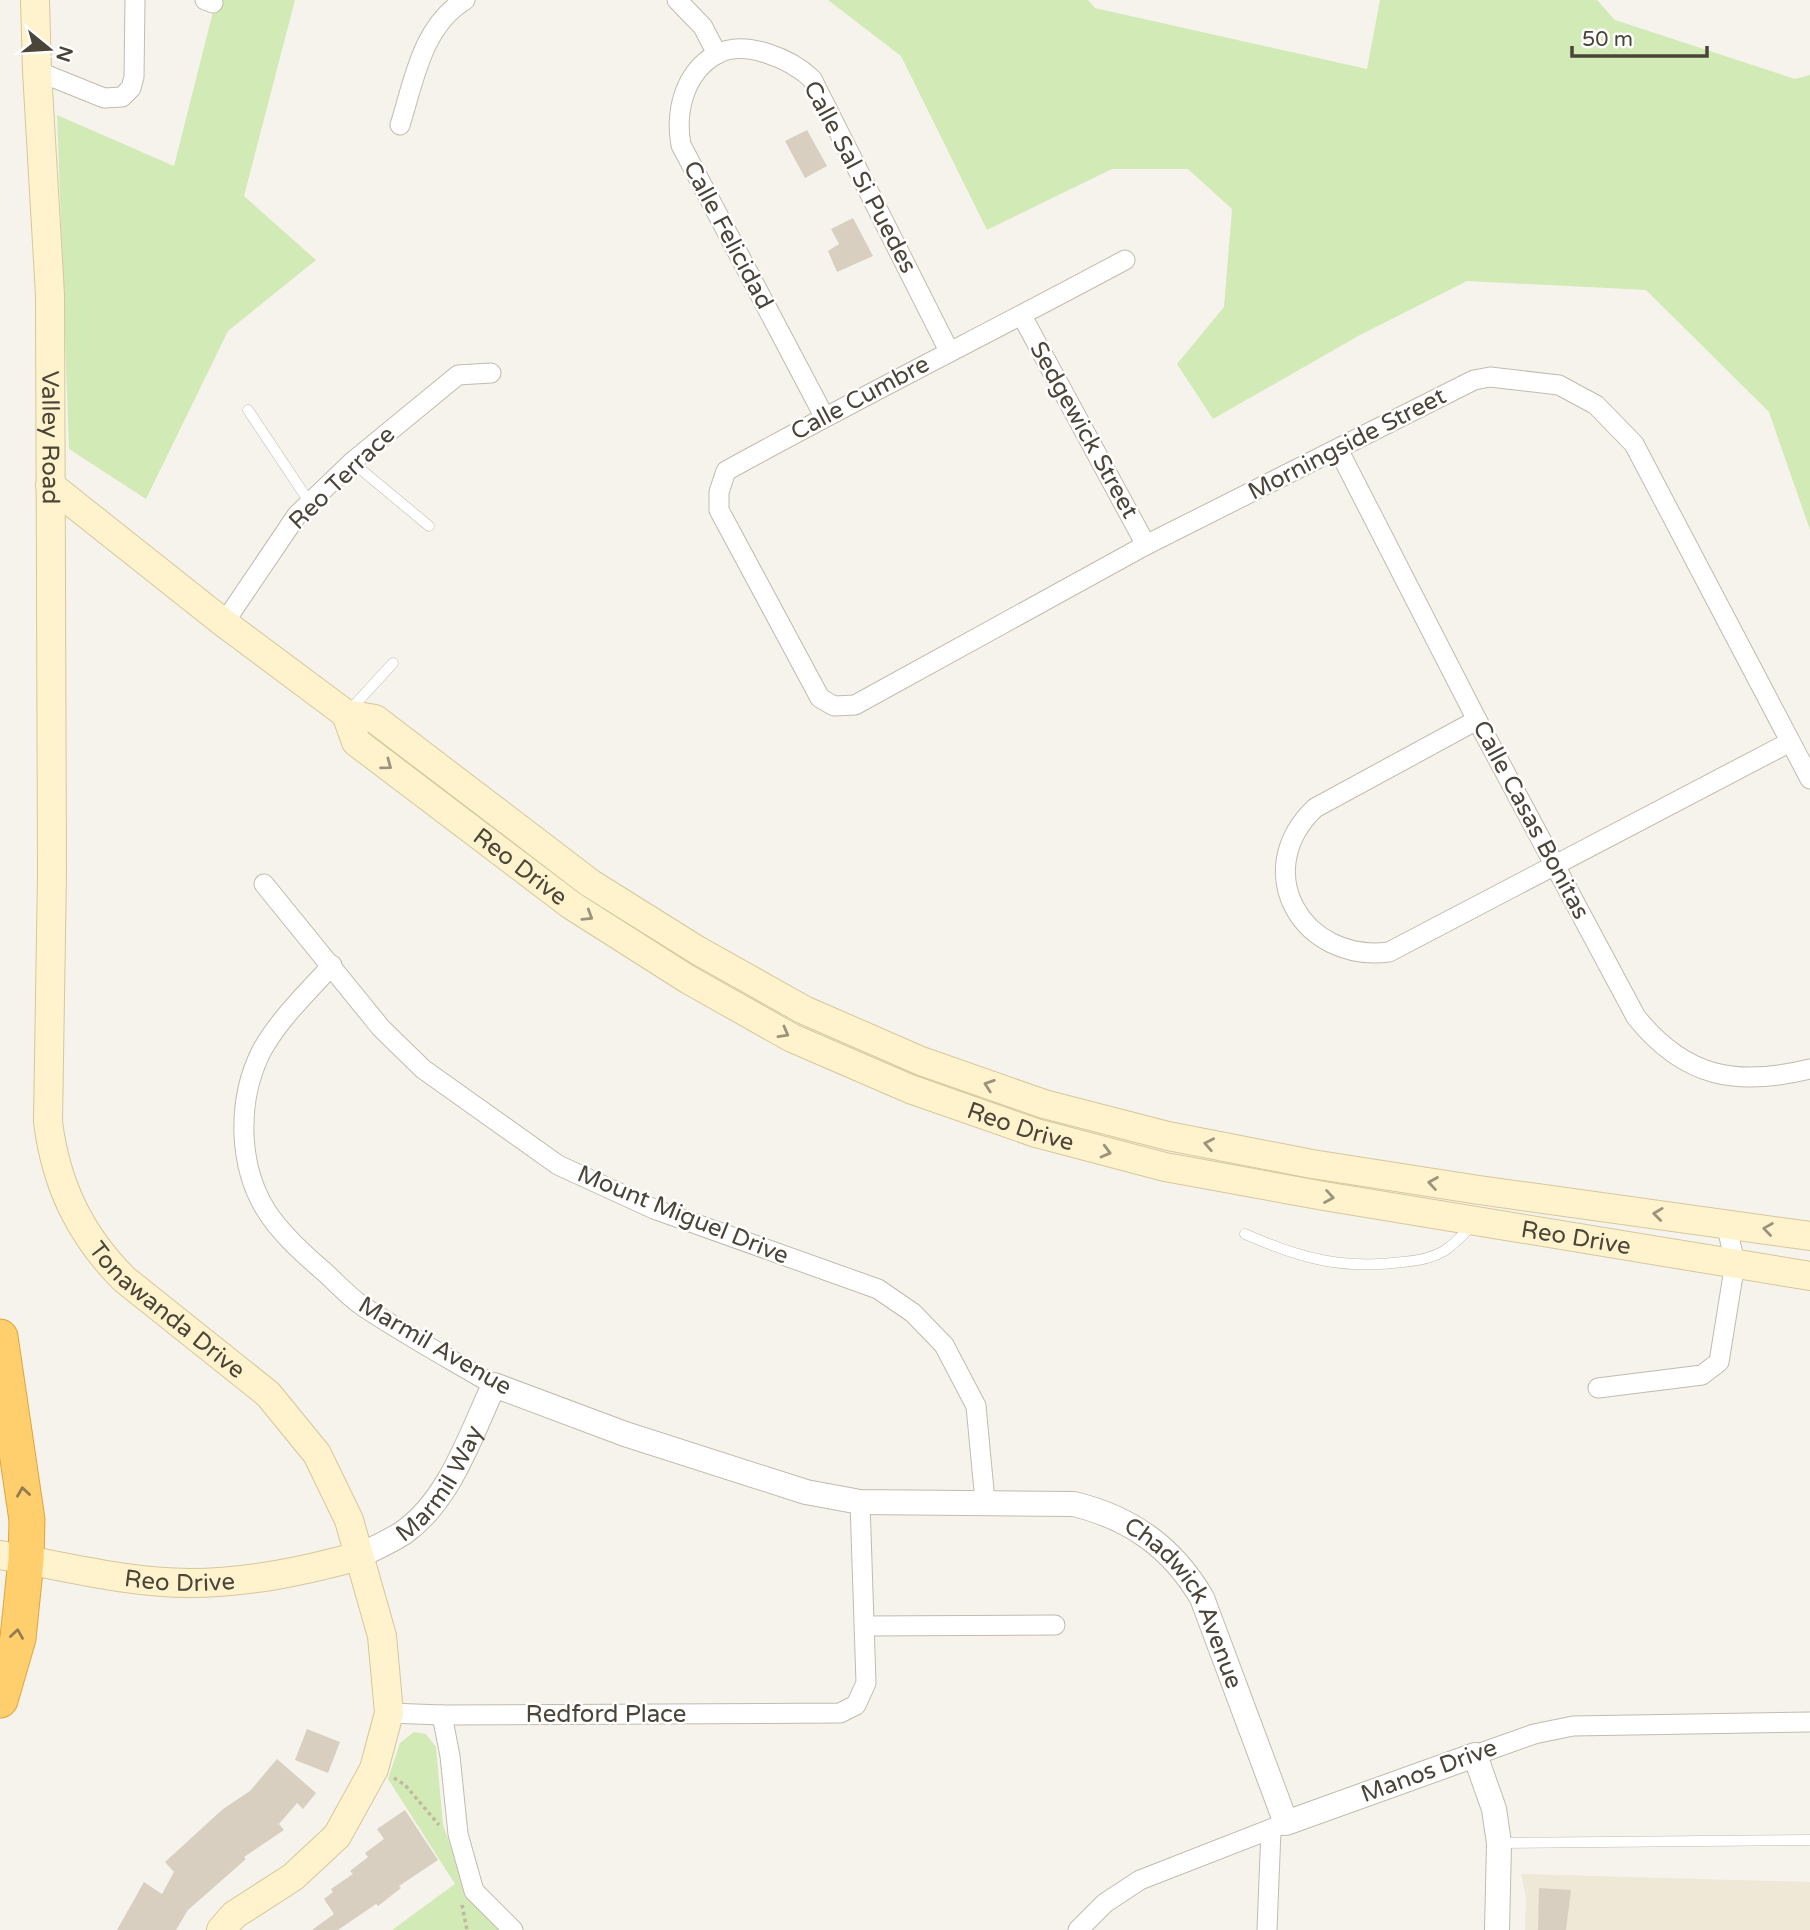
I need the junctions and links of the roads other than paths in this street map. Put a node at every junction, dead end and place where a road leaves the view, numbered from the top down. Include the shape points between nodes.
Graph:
1 (35, 0) edge
2 (135, 0) edge
3 (465, 0) edge
4 (677, 0) edge
5 (717, 54) junction
6 (37, 71) junction
7 (400, 125) dead end
8 (1125, 260) dead end
9 (1021, 316) junction
10 (949, 351) junction
11 (491, 373) dead end
12 (248, 410) dead end
13 (824, 416) junction
14 (1338, 449) junction
15 (352, 462) junction
16 (50, 485) junction
17 (310, 503) junction
18 (429, 526) dead end
19 (1146, 545) junction
20 (769, 604) joint
21 (224, 623) junction
22 (393, 663) dead end
23 (346, 714) junction
24 (1478, 720) junction
25 (1790, 742) junction
26 (1810, 779) edge
27 (1555, 866) junction
28 (52, 873) joint
29 (264, 884) dead end
30 (332, 965) junction
31 (1810, 1069) edge
32 (1477, 1220) junction
33 (1726, 1223) junction
34 (1245, 1234) dead end
35 (1810, 1236) edge
36 (1735, 1263) junction
37 (1810, 1276) edge
38 (0, 1336) edge
39 (494, 1385) junction
40 (1598, 1388) dead end
41 (860, 1502) junction
42 (985, 1502) junction
43 (359, 1556) junction
44 (13, 1558) edge
45 (1055, 1625) dead end
46 (865, 1626) junction
47 (0, 1700) edge
48 (389, 1713) junction
49 (442, 1715) junction
50 (1810, 1722) edge
51 (1475, 1755) junction
52 (1278, 1826) junction
53 (1810, 1840) edge
54 (1499, 1843) junction
55 (221, 1930) edge
56 (513, 1930) edge
57 (1078, 1930) edge
58 (1267, 1930) edge
59 (1497, 1930) edge

1 - 6 main road, Valley Road
2 - 6 street via 134,77 122,97 104,98
3 - 7 street via 446,14 429,38
4 - 5 street via 703,27
5 - 10 street, Calle Sal Si Puedes via 742,50 769,54 812,79
5 - 13 street, Calle Felicidad via 698,71 685,92 678,118 681,145
6 - 16 main road, Valley Road via 50,295
8 - 9 street, Calle Cumbre
9 - 10 street, Calle Cumbre
9 - 19 street, Sedgewick Street
10 - 13 street, Calle Cumbre
11 - 15 street, Reo Terrace via 458,375
12 - 17 lane
13 - 20 street, Calle Cumbre via 726,471 721,483 719,510
14 - 19 street, Morningside Street
14 - 24 street, Calle Casas Bonitas
14 - 25 street, Morningside Street via 1474,380 1490,377 1559,385 1596,405 1634,444
15 - 17 street, Reo Terrace
15 - 18 lane
16 - 21 main road, Reo Drive
16 - 28 main road, Valley Road
17 - 21 street, Reo Terrace
19 - 20 street, Morningside Street via 848,707 834,706 814,691
21 - 23 main road, Reo Drive
22 - 23 lane
23 -> 32 main road, Reo Drive via 356,742 571,905 792,1038 910,1089 1036,1133 1165,1167
33 -> 23 main road, Reo Drive via 1312,1164 1168,1136 1044,1104 920,1061 804,1010 697,950 590,883 375,719
24 - 27 street, Calle Casas Bonitas
24 - 27 street via 1305,817 1291,841 1285,866 1287,890 1297,912 1315,933 1338,948 1389,953
25 - 26 street, Morningside Street
25 - 27 street
27 - 31 street, Calle Casas Bonitas via 1627,1001 1661,1044 1692,1064 1724,1076 1759,1079
28 - 43 main road, Tonawanda Drive via 48,1122 56,1167 71,1208 94,1246 124,1279 268,1394 317,1454 349,1520
29 - 30 street, Mount Miguel Drive
30 - 39 street, Marmil Avenue via 269,1039 254,1071 244,1122 254,1185 287,1240 359,1303
30 - 42 street, Mount Miguel Drive via 381,1028 423,1069 558,1165 654,1209 878,1289 913,1312 944,1345 976,1406
32 - 34 lane via 1442,1253 1378,1265 1343,1265 1308,1257
32 - 36 main road, Reo Drive
35 -> 33 main road, Reo Drive
33 - 36 street
36 - 37 main road, Reo Drive
36 - 40 street via 1719,1362 1702,1375
44 -> 38 highway via 27,1520
39 - 41 street, Marmil Avenue via 806,1492
39 - 43 street, Marmil Way via 453,1471 428,1510 403,1533
41 - 42 street, Marmil Avenue
41 - 46 street, Redford Place
42 - 52 street, Chadwick Avenue via 1074,1504 1095,1509 1151,1537 1180,1564 1202,1598
43 - 44 main road, Reo Drive via 248,1580 190,1583 133,1579
43 - 48 main road, Tonawanda Drive via 382,1636
47 -> 44 highway via 18,1639
45 - 46 street
46 - 49 street, Redford Place via 866,1683 856,1704 840,1713
48 - 49 street, Redford Place
48 - 55 main road via 374,1769 337,1836 293,1877 234,1915
49 - 56 street via 458,1834 474,1891
50 - 51 street, Manos Drive via 1573,1726
51 - 52 street, Manos Drive
51 - 54 street via 1494,1809
52 - 57 street, Manos Drive via 1140,1880 1105,1903
52 - 58 street, Chadwick Avenue
53 - 54 lane
54 - 59 street

